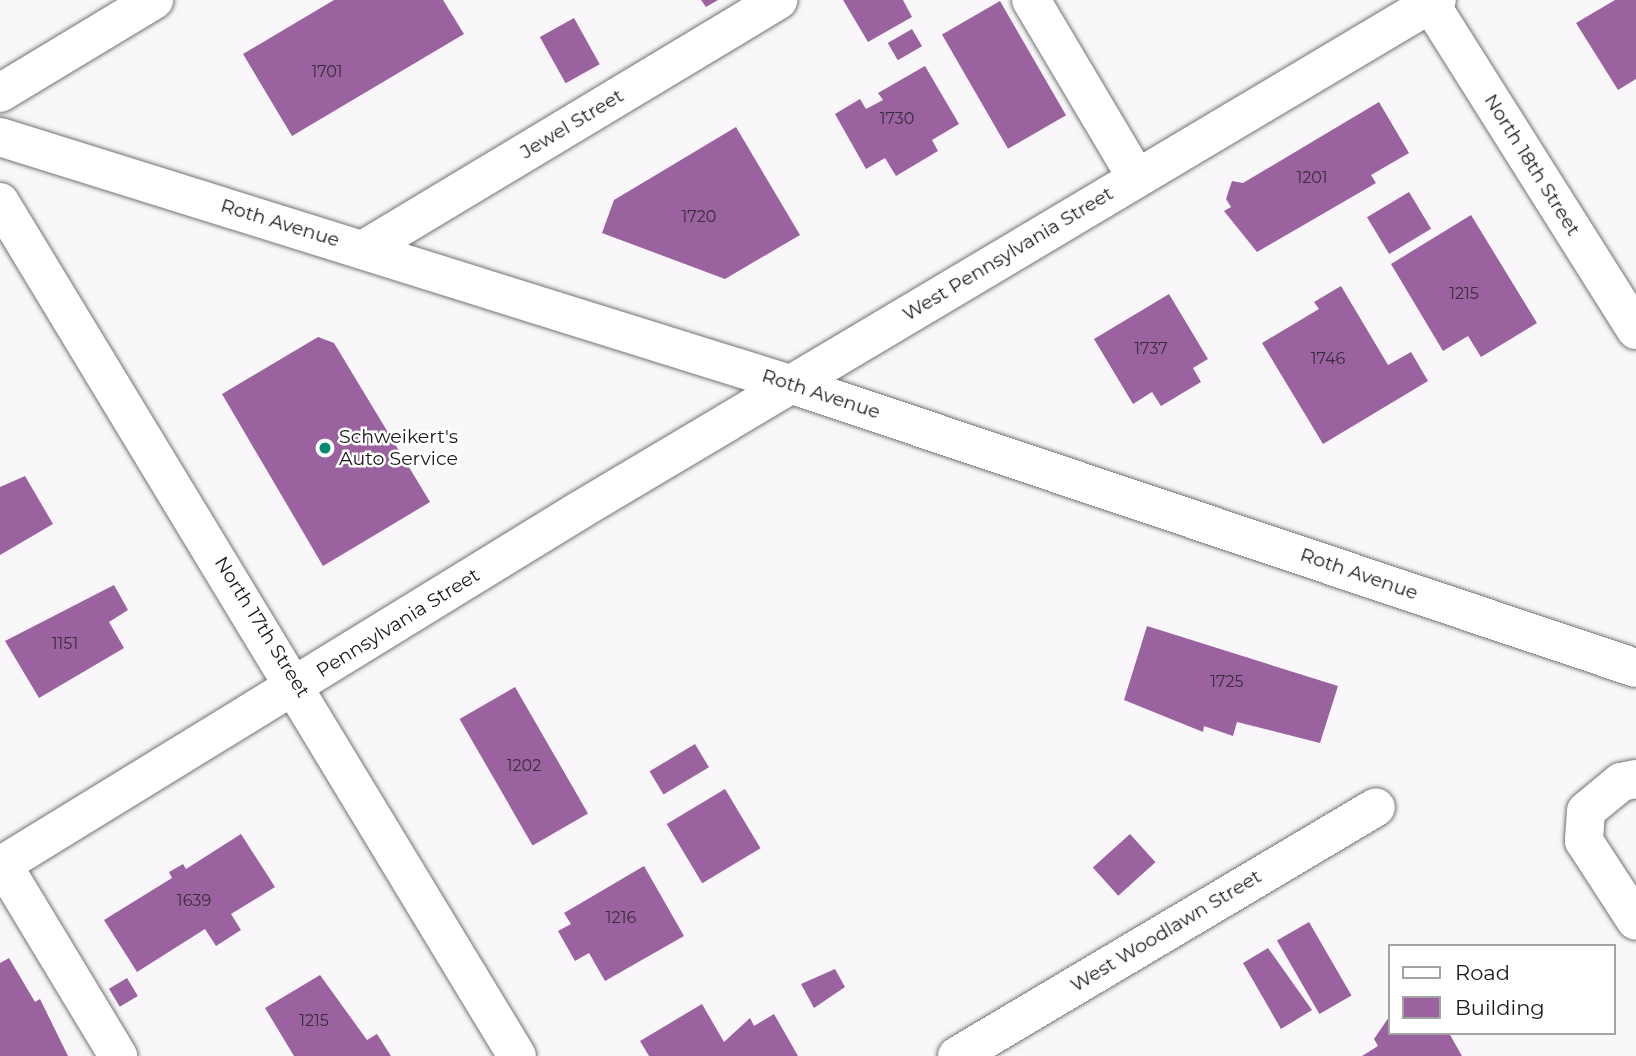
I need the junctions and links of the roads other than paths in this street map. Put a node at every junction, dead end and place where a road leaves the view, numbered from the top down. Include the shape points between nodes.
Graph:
1 (154, 0) edge
2 (778, 0) edge
3 (1031, 0) edge
4 (1432, 1) edge
5 (0, 93) edge
6 (0, 138) edge
7 (1136, 177) junction
8 (0, 202) edge
9 (366, 248) junction
10 (1636, 330) edge
11 (790, 384) junction
12 (580, 510) joint
13 (1635, 667) edge
14 (298, 685) junction
15 (1636, 779) edge
16 (1376, 807) dead end
17 (1, 866) edge
18 (1636, 921) edge
19 (118, 1056) edge
20 (517, 1056) edge
21 (957, 1056) edge

1 - 5 street
2 - 9 street, Jewel Street
3 - 7 street
4 - 7 street, West Pennsylvania Street
4 - 10 street, North 18th Street
6 - 9 street, Roth Avenue
7 - 11 street, West Pennsylvania Street
8 - 14 street, North 17th Street
9 - 11 street, Roth Avenue
11 - 12 street, West Pennsylvania Street
11 - 13 street, Roth Avenue
12 - 14 street, Pennsylvania Street
14 - 17 street, Pennsylvania Street
14 - 20 street, North 17th Street
15 - 18 street via 1621,782 1586,811 1584,841
16 - 21 street, West Woodlawn Street
17 - 19 street

